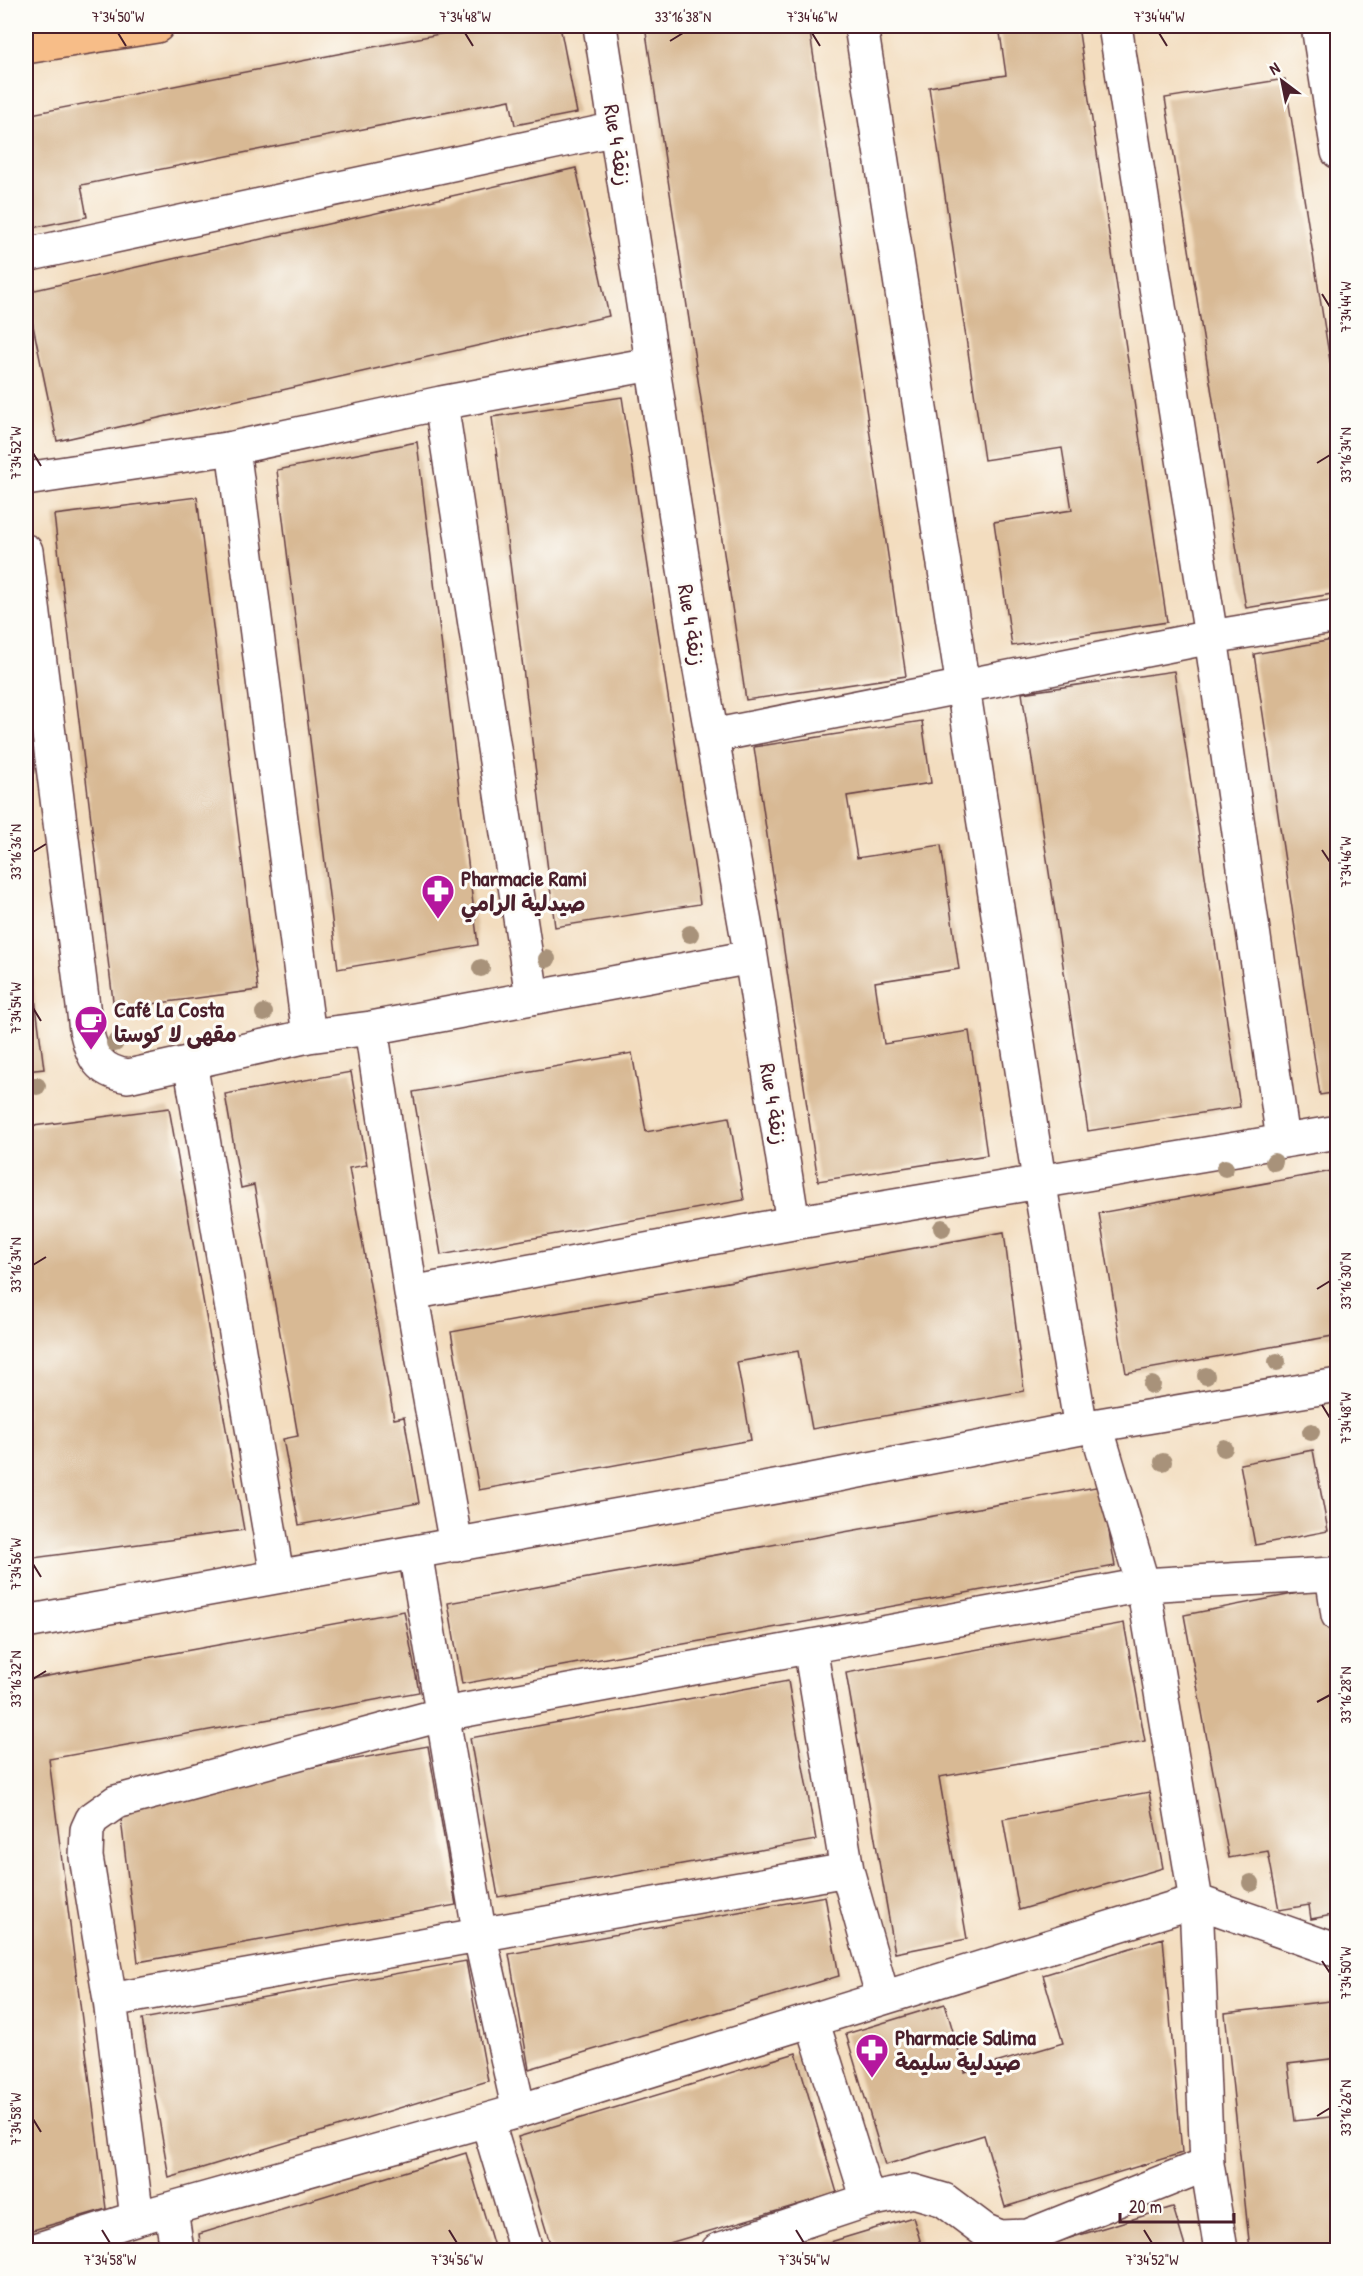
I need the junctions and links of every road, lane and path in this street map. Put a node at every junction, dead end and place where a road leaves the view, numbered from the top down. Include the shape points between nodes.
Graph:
1 (157, 26) edge
2 (600, 26) edge
3 (861, 26) edge
4 (1115, 26) edge
5 (1318, 26) edge
6 (26, 47) edge
7 (616, 129) junction
8 (1336, 133) edge
9 (26, 255) edge
10 (651, 364) junction
11 (441, 403) junction
12 (233, 448) junction
13 (26, 479) edge
14 (26, 551) edge
15 (1338, 616) edge
16 (1211, 637) junction
17 (963, 687) junction
18 (711, 736) junction
19 (751, 957) junction
20 (532, 996) junction
21 (371, 1028) junction
22 (309, 1036) junction
23 (190, 1062) junction
24 (1338, 1132) edge
25 (1283, 1140) junction
26 (1039, 1180) junction
27 (793, 1223) junction
28 (411, 1293) junction
29 (1338, 1385) edge
30 (1088, 1427) junction
31 (456, 1545) junction
32 (415, 1552) junction
33 (277, 1575) junction
34 (1335, 1575) edge
35 (1143, 1585) junction
36 (1338, 1615) edge
37 (26, 1622) edge
38 (810, 1647) junction
39 (444, 1714) junction
40 (847, 1870) junction
41 (1196, 1901) junction
42 (480, 1936) junction
43 (1338, 1951) edge
44 (883, 1998) junction
45 (110, 2000) junction
46 (812, 2020) junction
47 (519, 2111) junction
48 (487, 2120) junction
49 (1207, 2164) junction
50 (868, 2200) junction
51 (171, 2210) junction
52 (136, 2218) junction
53 (36, 2250) edge
54 (177, 2250) edge
55 (526, 2250) edge
56 (718, 2250) edge
57 (1221, 2250) edge

1 - 6 main road
2 - 7 street, Rue 4 زنقة
3 - 17 street
4 - 16 street
5 - 8 street
7 - 9 street
7 - 10 street, Rue 4 زنقة
10 - 11 street
10 - 18 street, Rue 4 زنقة
11 - 12 street
11 - 20 street
12 - 13 street
12 - 22 street
14 - 23 street via 91,1050 100,1065 112,1073 128,1076
15 - 16 street
16 - 17 street
16 - 25 street
17 - 18 street
17 - 26 street
18 - 19 street, Rue 4 زنقة
19 - 20 street
19 - 27 street, Rue 4 زنقة
20 - 21 street
21 - 22 street
21 - 28 street
22 - 23 street
23 - 33 street
24 - 25 street
25 - 26 street
26 - 27 street
26 - 30 street
27 - 28 street
28 - 31 street
29 - 30 street
30 - 31 street
30 - 35 street
31 - 32 street
32 - 33 street
32 - 39 street
33 - 37 street
34 - 35 street
34 - 36 street
35 - 38 street
35 - 41 street
38 - 39 street
38 - 40 street
39 - 42 street
39 - 45 street via 132,1797 102,1810 87,1830 86,1857
40 - 42 street
40 - 44 street
41 - 43 street
41 - 44 street
41 - 49 street
42 - 45 street
42 - 47 street
44 - 46 street
45 - 52 street
46 - 47 street
46 - 50 street
47 - 48 street
48 - 51 street
48 - 55 street
49 - 50 street via 1028,2236 1000,2237 944,2200 913,2191
49 - 57 street
50 - 56 street
51 - 52 street
51 - 54 street
52 - 53 street

